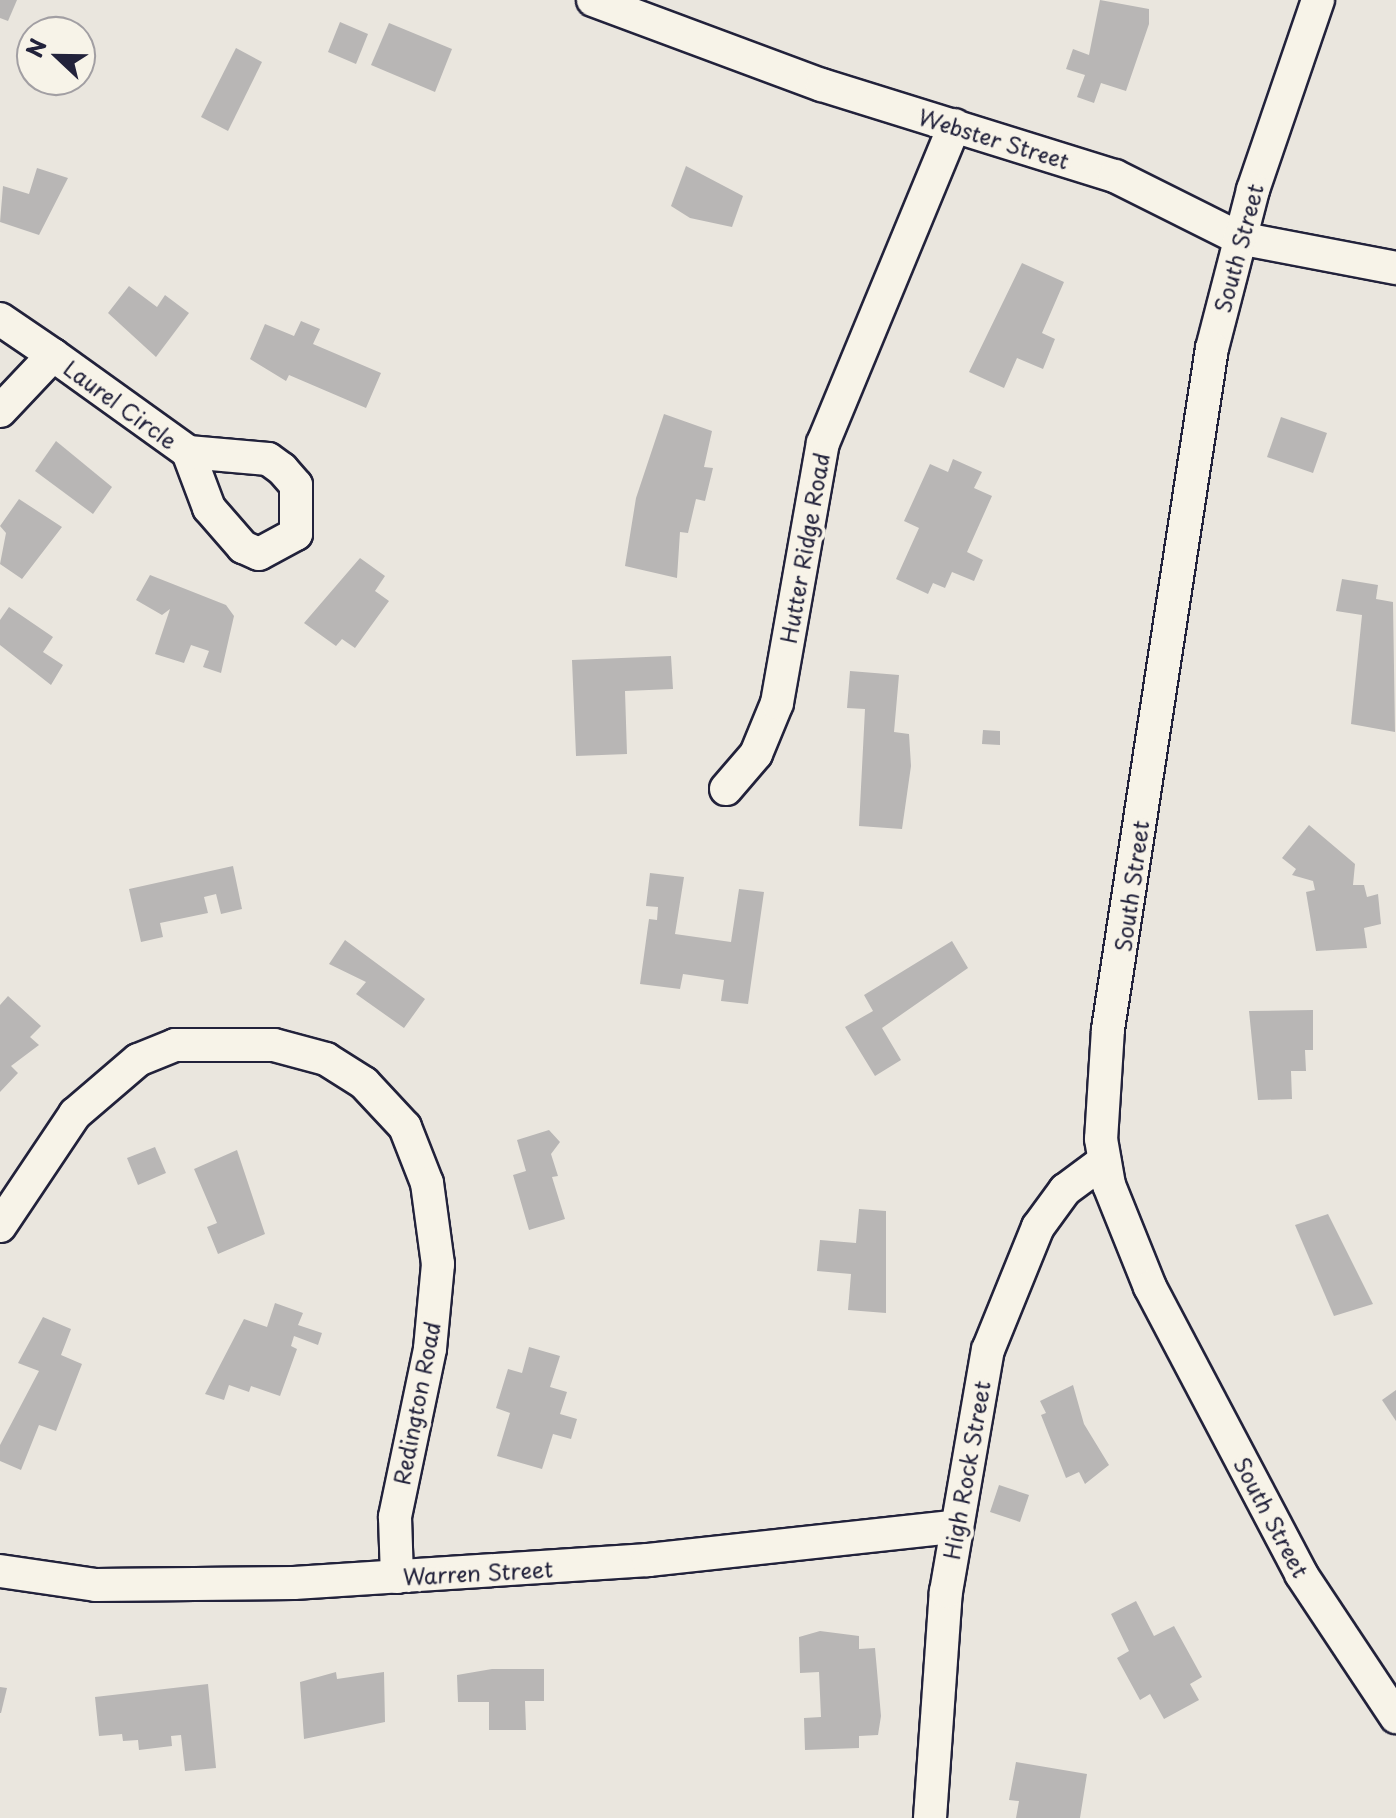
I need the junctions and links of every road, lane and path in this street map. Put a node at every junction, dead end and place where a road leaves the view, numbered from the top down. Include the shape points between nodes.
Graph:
1 (593, 0) edge
2 (1318, 0) edge
3 (955, 125) junction
4 (1239, 238) junction
5 (1396, 268) edge
6 (0, 319) edge
7 (53, 355) junction
8 (0, 411) edge
9 (188, 452) dead end
10 (726, 789) dead end
11 (1104, 1161) junction
12 (0, 1226) edge
13 (954, 1527) junction
14 (0, 1571) edge
15 (397, 1577) junction
16 (1396, 1717) edge
17 (930, 1818) edge

1 - 3 street, Webster Street via 807,80
2 - 4 street, South Street
3 - 4 street, Webster Street via 1115,176
3 - 10 street, Hutter Ridge Road via 823,443 777,703 756,754
4 - 5 street, Webster Street
4 - 11 street, South Street via 1212,348 1108,1029
6 - 7 street, Laurel Circle
7 - 8 street
7 - 9 street, Laurel Circle
11 - 13 street, High Rock Street via 1052,1207 1000,1309
11 - 16 street, South Street via 1132,1246 1203,1388 1301,1574
12 - 15 street, Redington Road via 75,1114 138,1060 175,1045 274,1045 326,1059 364,1083 405,1127 427,1183 438,1264 430,1349 395,1517
13 - 15 street, Warren Street via 648,1560
13 - 17 street, High Rock Street
14 - 15 street, Warren Street via 96,1585

